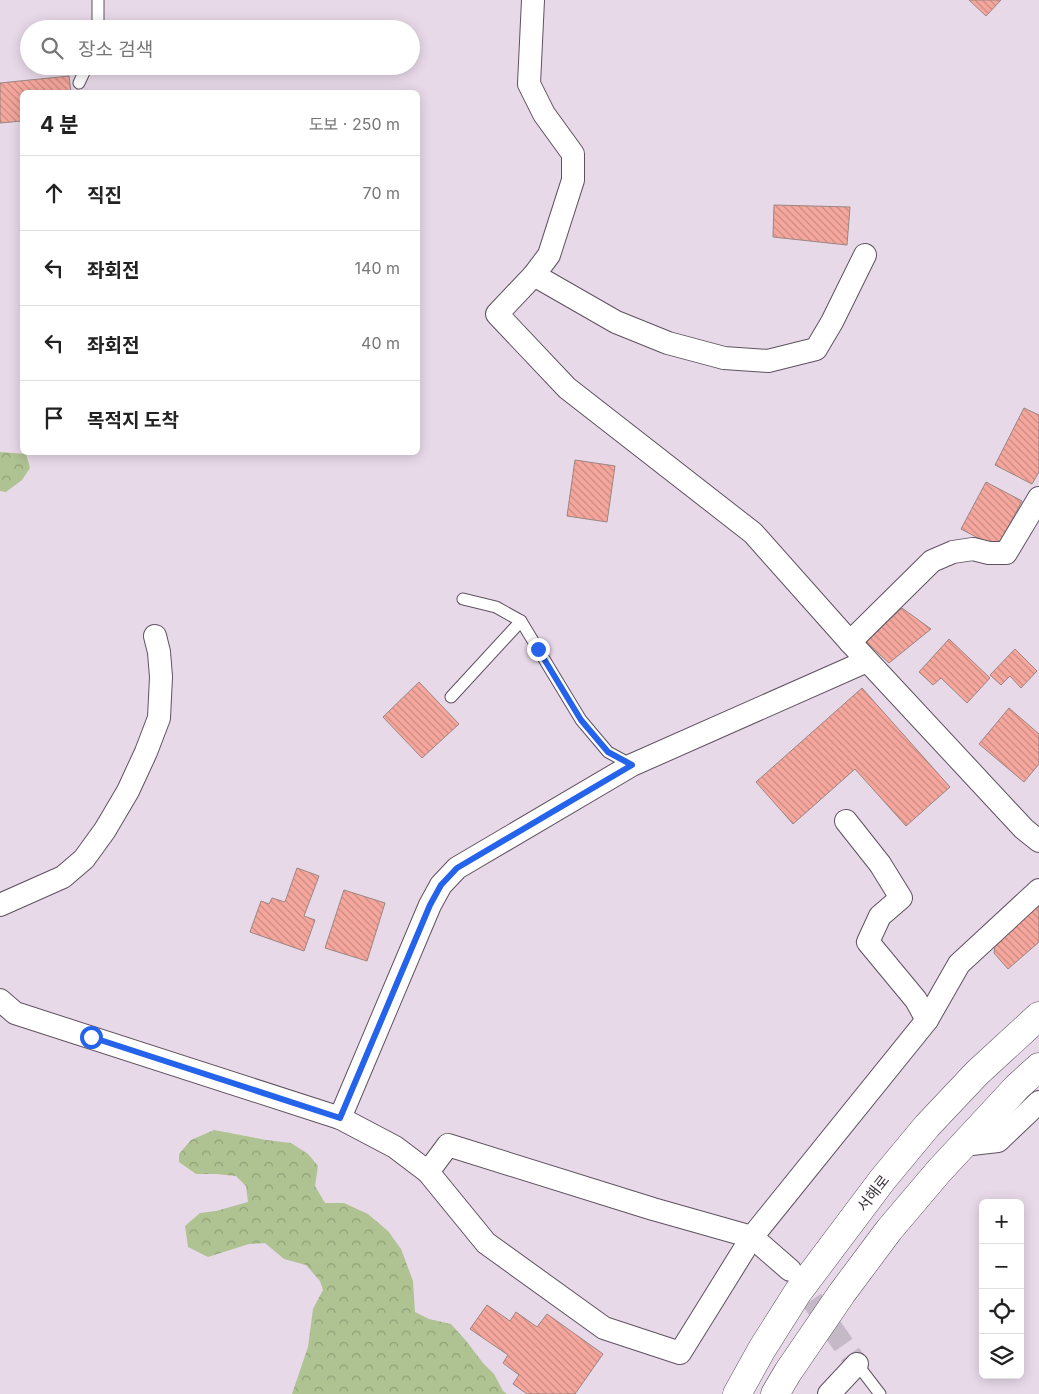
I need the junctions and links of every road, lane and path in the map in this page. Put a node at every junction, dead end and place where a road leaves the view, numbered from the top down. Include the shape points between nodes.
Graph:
1 (98, 0) edge
2 (533, 0) edge
3 (98, 20) edge
4 (82, 75) edge
5 (79, 82) dead end
6 (865, 255) dead end
7 (534, 275) junction
8 (1039, 498) edge
9 (463, 599) dead end
10 (521, 621) junction
11 (155, 636) dead end
12 (850, 642) junction
13 (867, 661) junction
14 (451, 697) dead end
15 (632, 765) junction
16 (846, 821) dead end
17 (1039, 841) edge
18 (1039, 890) edge
19 (0, 905) edge
20 (5, 1011) edge
21 (1039, 1016) edge
22 (927, 1020) junction
23 (1039, 1067) edge
24 (1039, 1102) edge
25 (340, 1118) junction
26 (963, 1145) junction
27 (428, 1172) junction
28 (752, 1237) junction
29 (790, 1270) tunnel mouth
30 (858, 1364) joint
31 (737, 1394) edge
32 (775, 1394) edge
33 (829, 1394) edge
34 (880, 1394) edge

1 - 3 lane
2 - 7 street via 529,84 544,114 573,154 573,180 549,255
4 - 5 lane
6 - 7 street via 816,349 768,361 724,358 668,343 616,322
7 - 12 street via 497,314 568,388 753,533
8 - 12 street via 1006,552 989,553 973,549 953,552 932,561
9 - 10 lane via 496,607
10 - 14 lane
10 - 15 lane via 581,720 608,752
11 - 19 street via 161,678 159,718 128,791 84,859 63,877
12 - 13 street
13 - 15 street
13 - 17 street via 1024,829
15 - 25 street via 457,868 441,885
16 - 22 street via 880,864 901,898 880,916 868,942 916,1000
18 - 22 street via 959,964
20 - 25 street
21 - 31 highway, 서해로 via 971,1080 882,1179 798,1292
22 - 28 street
23 - 26 highway
24 - 26 street via 998,1141
25 - 27 street via 395,1146
26 - 32 highway via 883,1238
27 - 28 street via 448,1145 653,1210
27 - 28 street via 486,1243 604,1328 680,1353
28 - 29 street
30 - 33 street
30 - 34 lane

